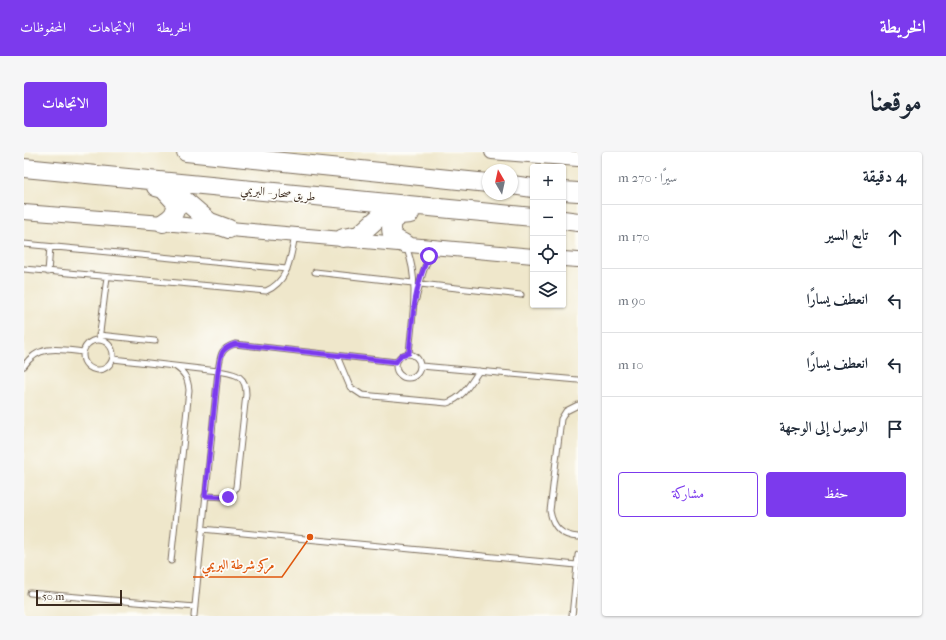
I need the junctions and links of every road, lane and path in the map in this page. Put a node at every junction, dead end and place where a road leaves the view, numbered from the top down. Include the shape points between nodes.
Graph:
1 (186, 152) edge
2 (499, 152) edge
3 (578, 159) edge
4 (24, 169) edge
5 (482, 182) edge
6 (135, 184) junction
7 (518, 186) edge
8 (530, 188) edge
9 (566, 191) edge
10 (578, 192) edge
11 (24, 212) edge
12 (420, 212) junction
13 (530, 217) edge
14 (566, 220) edge
15 (578, 222) edge
16 (163, 223) junction
17 (530, 224) edge
18 (566, 226) edge
19 (578, 227) edge
20 (229, 229) junction
21 (295, 235) junction
22 (343, 238) junction
23 (24, 244) edge
24 (405, 244) junction
25 (50, 247) junction
26 (438, 247) junction
27 (530, 256) edge
28 (566, 259) edge
29 (578, 260) edge
30 (287, 269) junction
31 (24, 270) edge
32 (48, 272) junction
33 (315, 272) dead end
34 (107, 277) junction
35 (413, 283) junction
36 (420, 284) junction
37 (521, 295) dead end
38 (414, 306) junction
39 (99, 338) junction
40 (155, 342) dead end
41 (83, 352) junction
42 (409, 353) junction
43 (337, 356) junction
44 (112, 359) junction
45 (396, 362) junction
46 (24, 366) edge
47 (175, 366) junction
48 (420, 366) junction
49 (218, 371) junction
50 (479, 371) junction
51 (578, 380) edge
52 (578, 405) edge
53 (205, 496) junction
54 (202, 529) junction
55 (578, 537) edge
56 (578, 555) edge
57 (171, 561) dead end
58 (577, 565) junction
59 (30, 593) dead end
60 (194, 607) junction
61 (194, 616) edge
62 (572, 616) edge

1 - 5 highway
2 - 3 street
4 - 6 highway
4 - 13 highway, طريق صحار - البريمي
6 - 16 highway via 165,191 176,203 172,217
6 - 20 highway via 162,187 174,192 210,222
7 - 8 highway
9 - 10 highway
11 - 16 street
12 - 17 highway
12 - 22 highway via 403,210 387,213 359,235
12 - 24 highway via 400,215 392,221 390,231 394,238
14 - 15 highway
16 - 20 street
18 - 19 highway
20 - 21 street
21 - 22 street
21 - 30 lane
22 - 24 street
23 - 25 lane
24 - 26 street
24 - 35 lane via 412,267
25 - 30 lane
25 - 32 lane
26 - 27 street
26 - 36 lane via 429,256
28 - 29 street
30 - 34 lane via 276,287 266,291
31 - 32 lane
32 - 34 lane
33 - 35 lane
34 - 39 lane
35 - 38 lane
36 - 37 lane
36 - 38 lane
38 - 42 lane
39 - 40 lane
39 - 41 lane via 89,343
39 - 44 lane via 112,348
41 - 44 lane via 85,363 94,369 105,368
41 - 46 lane via 46,349 36,353
42 - 45 lane via 401,355
42 - 48 lane via 417,357
43 - 45 lane
43 - 49 lane via 235,344 226,347 221,353
43 - 50 lane via 350,387 362,395 447,403 462,396
44 - 47 lane
45 - 48 lane via 397,372 404,378 413,377
47 - 49 lane
47 - 57 lane via 188,380 190,390
48 - 50 lane
49 - 53 lane
49 - 53 lane via 241,377 246,385 246,394 236,487 228,497
50 - 51 lane
52 - 55 lane via 566,411 561,419 550,511 552,522 559,531
53 - 54 lane
54 - 58 lane
54 - 60 lane
56 - 58 lane
58 - 62 lane
59 - 60 lane
60 - 61 lane

